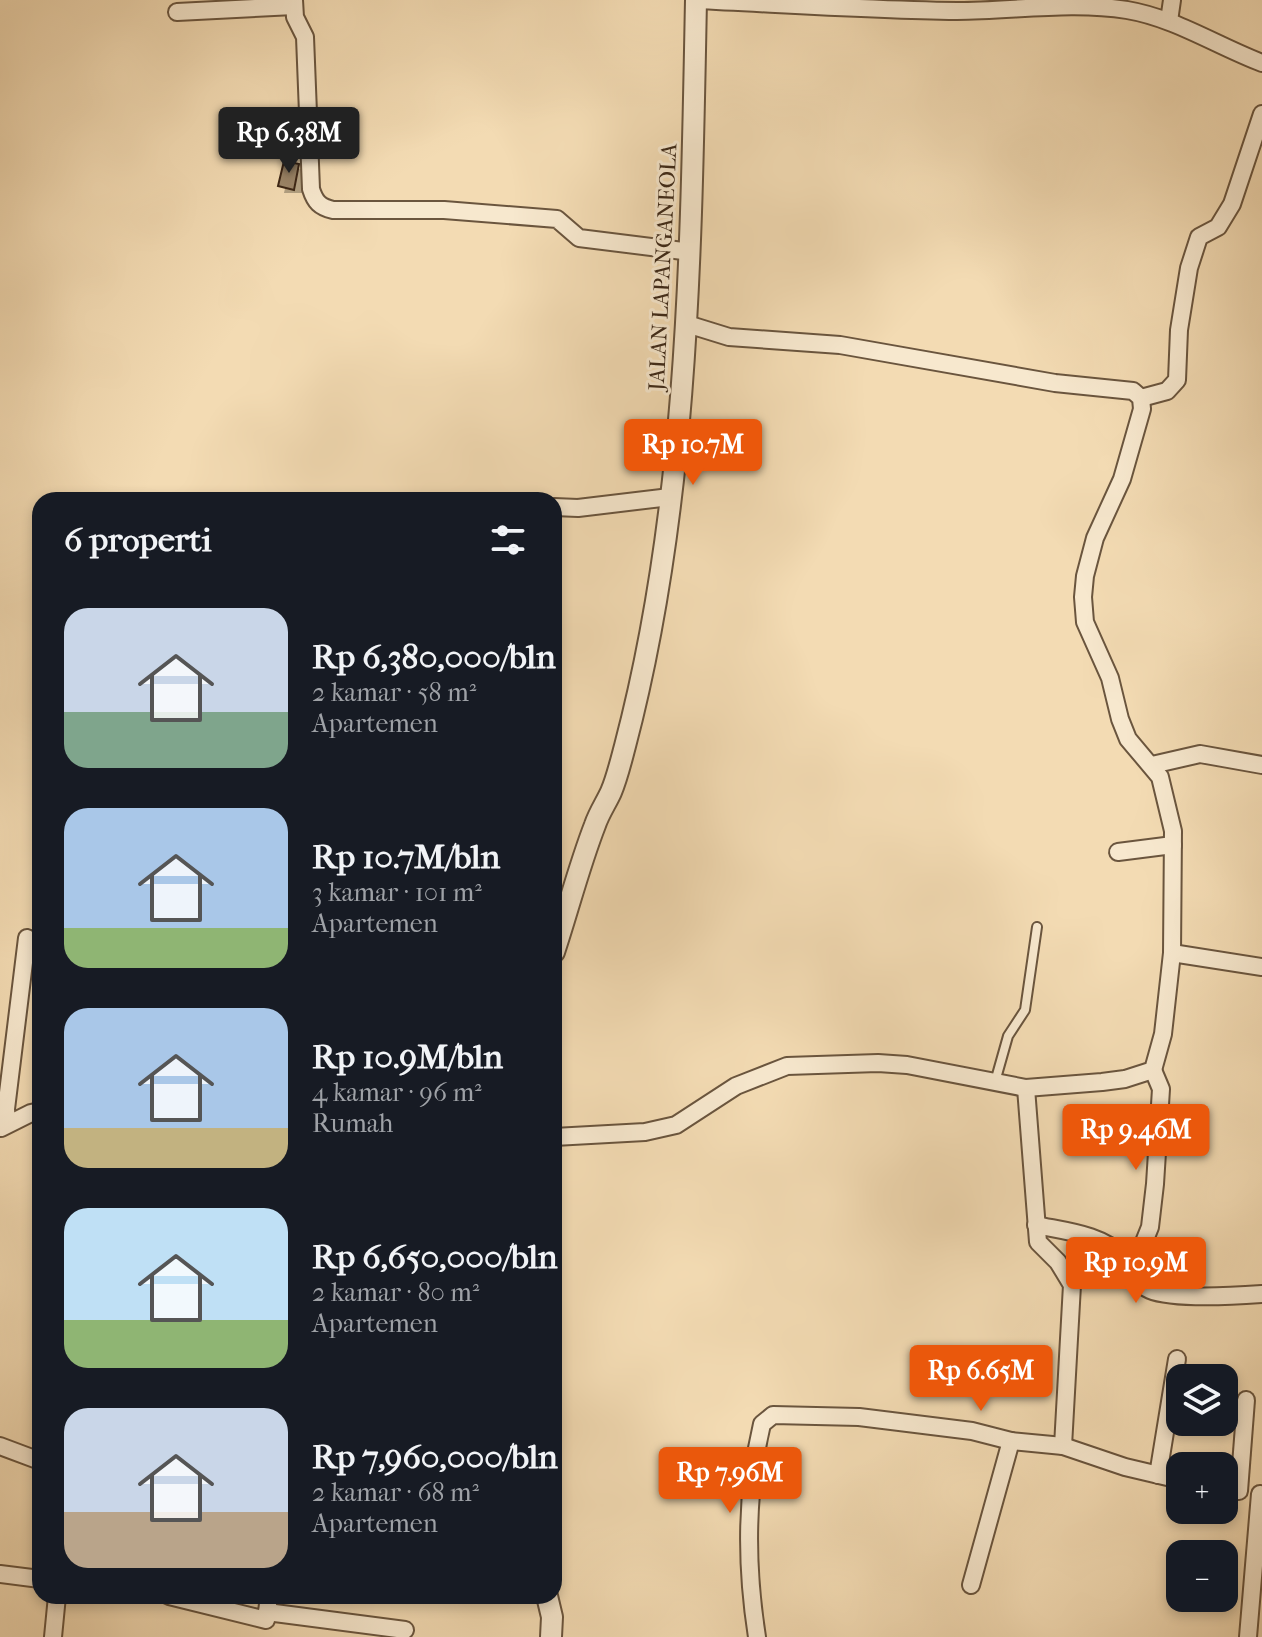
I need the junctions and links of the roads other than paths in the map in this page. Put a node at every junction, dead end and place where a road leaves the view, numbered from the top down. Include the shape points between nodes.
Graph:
1 (696, 0) edge
2 (1172, 0) edge
3 (294, 3) edge
4 (177, 12) dead end
5 (1169, 21) junction
6 (1261, 59) edge
7 (1262, 114) edge
8 (691, 252) junction
9 (687, 324) junction
10 (1141, 398) junction
11 (670, 497) junction
12 (562, 507) edge
13 (1152, 765) junction
14 (1262, 765) edge
15 (1173, 845) junction
16 (1118, 852) dead end
17 (562, 927) edge
18 (1037, 927) dead end
19 (27, 938) dead end
20 (1172, 953) junction
21 (1262, 967) edge
22 (1153, 1070) junction
23 (994, 1082) junction
24 (1026, 1088) junction
25 (32, 1114) edge
26 (3, 1126) edge
27 (562, 1137) edge
28 (1036, 1225) junction
29 (1132, 1272) junction
30 (1262, 1294) edge
31 (1177, 1359) dead end
32 (1246, 1400) dead end
33 (1011, 1441) junction
34 (0, 1446) edge
35 (1063, 1446) junction
36 (1238, 1452) edge
37 (32, 1458) edge
38 (1158, 1475) junction
39 (1166, 1477) edge
40 (1238, 1491) edge
41 (1261, 1494) edge
42 (0, 1574) edge
43 (32, 1578) edge
44 (971, 1585) dead end
45 (56, 1604) edge
46 (208, 1604) edge
47 (549, 1604) edge
48 (266, 1616) edge
49 (405, 1630) dead end
50 (374, 1631) edge
51 (53, 1637) edge
52 (551, 1637) edge
53 (757, 1637) edge
54 (1248, 1637) edge

1 - 5 street via 954,11 1091,6
1 - 8 street, JALAN LAPANGANEOLA
2 - 5 street
3 - 4 street
3 - 8 street via 306,43 311,189 322,208 557,219 579,238
5 - 6 street
7 - 10 street via 1232,204 1218,227 1199,237 1189,268 1177,380 1167,391
8 - 9 street, JALAN LAPANGANEOLA
9 - 10 street via 729,337 840,345 1055,383 1133,391
9 - 11 street, JALAN LAPANGANEOLA
10 - 13 street via 1122,479 1095,538 1083,597 1085,622 1110,678 1128,739
11 - 12 street
11 - 17 street, JALAN LAPANGANEOLA via 657,598 625,747
13 - 14 street via 1200,754
13 - 15 street via 1165,792
15 - 16 street
15 - 20 street
18 - 23 lane via 1025,1010 1008,1036
19 - 26 street
20 - 21 street
20 - 22 street via 1163,1034
22 - 24 street via 1125,1079
22 - 29 street via 1161,1089 1155,1184 1150,1227
23 - 24 street
23 - 27 street via 907,1065 787,1066 736,1086 676,1125
24 - 28 street
25 - 26 street
28 - 29 street via 1105,1244
28 - 35 street via 1038,1242 1072,1285
29 - 30 street via 1138,1284 1152,1291
31 - 38 street
32 - 36 street
33 - 35 street
33 - 44 street
33 - 53 street via 859,1417 773,1415 762,1424 751,1490
34 - 37 street
35 - 38 street
38 - 39 street
40 - 41 street
41 - 54 street
42 - 43 street
45 - 51 street
46 - 48 street
47 - 52 street
48 - 50 street
49 - 50 street

